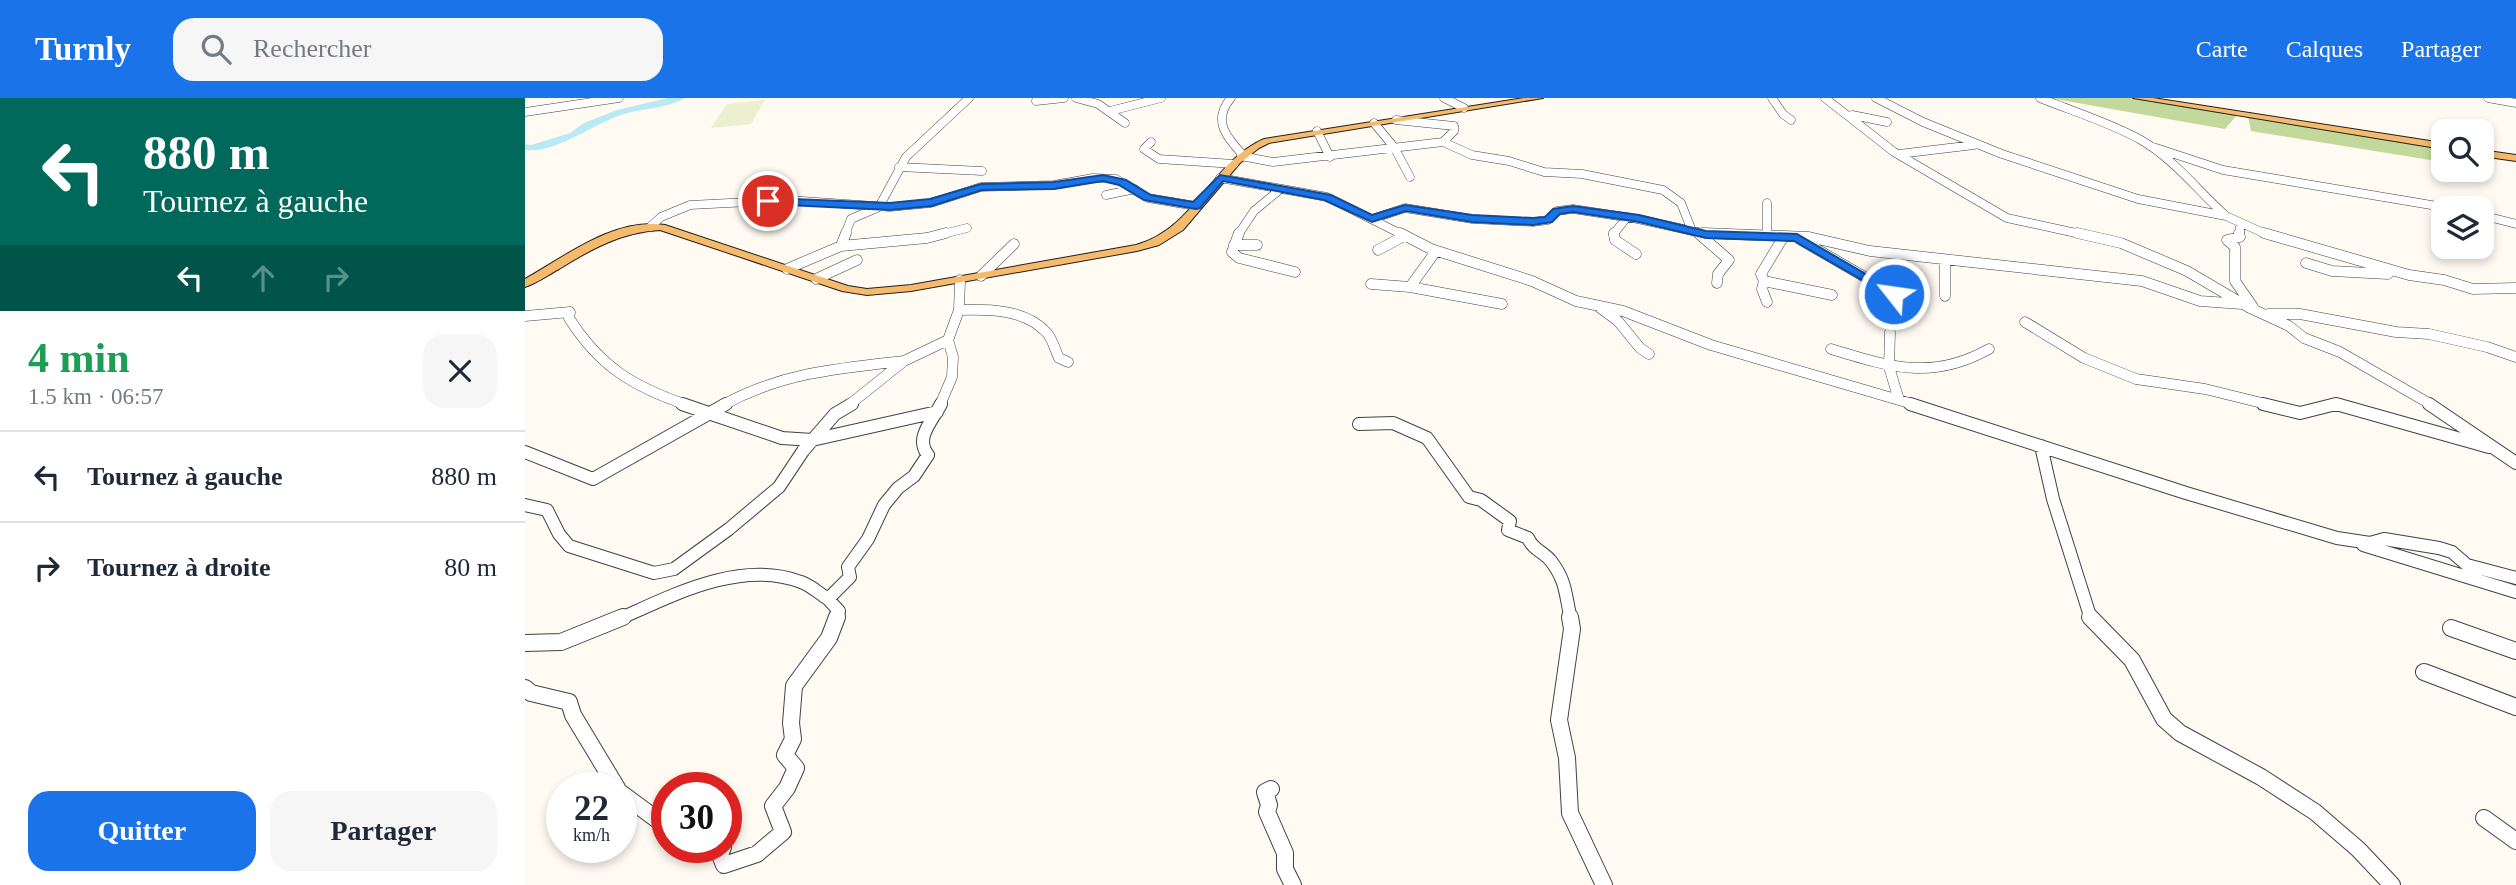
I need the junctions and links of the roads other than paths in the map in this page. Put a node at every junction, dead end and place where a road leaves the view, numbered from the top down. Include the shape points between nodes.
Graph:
1 (619, 98) edge
2 (969, 98) edge
3 (1065, 98) edge
4 (1076, 98) edge
5 (1161, 98) edge
6 (1231, 98) edge
7 (1444, 98) edge
8 (1539, 98) edge
9 (1772, 98) edge
10 (1825, 98) edge
11 (1877, 98) edge
12 (2040, 98) edge
13 (2137, 98) edge
14 (2488, 98) edge
15 (1148, 99) edge
16 (1036, 101) dead end
17 (2516, 103) edge
18 (1464, 108) junction
19 (525, 111) edge
20 (1110, 111) junction
21 (1845, 113) junction
22 (1396, 120) junction
23 (1791, 120) dead end
24 (1887, 122) dead end
25 (1125, 123) dead end
26 (1374, 123) junction
27 (1317, 131) junction
28 (1151, 142) dead end
29 (1443, 142) junction
30 (1978, 144) junction
31 (2431, 144) edge
32 (2150, 146) junction
33 (1395, 147) junction
34 (1898, 154) junction
35 (2494, 155) edge
36 (1330, 157) junction
37 (1240, 158) junction
38 (2516, 158) edge
39 (899, 167) junction
40 (982, 171) dead end
41 (1409, 177) dead end
42 (1220, 178) junction
43 (1276, 188) junction
44 (1135, 189) junction
45 (1106, 195) dead end
46 (1766, 203) dead end
47 (2431, 205) edge
48 (1196, 206) junction
49 (879, 207) junction
50 (2226, 216) junction
51 (1627, 217) junction
52 (2494, 217) edge
53 (1372, 219) junction
54 (2513, 221) edge
55 (2240, 224) junction
56 (650, 227) junction
57 (967, 228) dead end
58 (1695, 232) junction
59 (1767, 234) junction
60 (1404, 236) junction
61 (1784, 236) junction
62 (1797, 237) junction
63 (1014, 244) dead end
64 (1234, 245) junction
65 (1257, 245) dead end
66 (841, 246) junction
67 (1378, 250) dead end
68 (1436, 251) junction
69 (1636, 254) dead end
70 (857, 260) dead end
71 (1945, 260) junction
72 (2306, 263) dead end
73 (787, 269) junction
74 (1296, 272) dead end
75 (2409, 275) junction
76 (981, 276) junction
77 (816, 279) junction
78 (960, 280) junction
79 (1764, 281) junction
80 (1717, 283) dead end
81 (525, 284) edge
82 (1371, 284) dead end
83 (1410, 287) junction
84 (2516, 288) edge
85 (1894, 294) dead end
86 (1832, 295) dead end
87 (1945, 296) dead end
88 (1767, 302) dead end
89 (1502, 304) dead end
90 (2242, 304) junction
91 (1599, 307) junction
92 (959, 310) junction
93 (2260, 312) junction
94 (525, 316) edge
95 (2025, 322) dead end
96 (1890, 332) dead end
97 (947, 340) junction
98 (1831, 349) dead end
99 (1989, 349) dead end
100 (1649, 354) dead end
101 (2516, 357) edge
102 (904, 361) junction
103 (1067, 362) dead end
104 (1889, 367) junction
105 (1899, 400) junction
106 (937, 412) junction
107 (707, 414) junction
108 (1359, 425) dead end
109 (812, 440) junction
110 (2041, 446) junction
111 (2498, 450) junction
112 (525, 452) edge
113 (2516, 455) edge
114 (2516, 463) edge
115 (525, 505) edge
116 (2352, 542) junction
117 (2516, 578) edge
118 (2516, 592) edge
119 (828, 599) junction
120 (2451, 628) dead end
121 (525, 643) edge
122 (2516, 651) edge
123 (2424, 672) dead end
124 (525, 688) edge
125 (2516, 707) edge
126 (607, 772) edge
127 (1271, 789) dead end
128 (2484, 818) dead end
129 (2516, 841) edge
130 (742, 862) edge
131 (1293, 885) edge
132 (1604, 885) edge
133 (2392, 885) edge

1 - 19 street
2 - 39 street
3 - 16 street
4 - 20 street
5 - 15 street
6 - 37 street via 1219,116
7 - 18 street
8 - 18 main road
9 - 23 street
10 - 21 street
11 - 30 street
12 - 32 street
13 - 31 main road
14 - 17 street
15 - 20 street
18 - 22 main road
20 - 25 street
21 - 24 street
21 - 34 street
22 - 26 main road
22 - 29 street via 1454,126
26 - 27 main road
26 - 33 street
27 - 36 street
27 - 37 main road via 1267,141
28 - 37 street via 1144,149 1159,159
29 - 33 street
29 - 58 street via 1472,155 1544,173 1582,174 1663,190 1681,203
30 - 34 street
30 - 50 street via 2138,199
32 - 47 street via 2223,170
32 - 50 street
33 - 36 street
33 - 41 street
34 - 90 street via 2007,218 2120,243 2187,271
35 - 38 main road
36 - 37 street via 1273,162
37 - 42 main road
39 - 40 street
39 - 49 street
42 - 43 street
42 - 48 main road
43 - 53 street via 1327,197
43 - 64 street via 1277,192 1254,208
44 - 45 street
44 - 48 street via 1148,198
44 - 49 street via 1116,179 1093,178 1054,185 981,187 932,202
46 - 59 street
48 - 76 main road via 1179,228 1155,243
49 - 56 street via 787,200 714,203 681,207
49 - 66 street via 851,219
50 - 55 street
51 - 53 street via 1573,209 1557,211 1548,220 1524,222 1405,208
51 - 58 street
51 - 69 street via 1613,235
52 - 54 street
53 - 60 street
55 - 75 street
55 - 93 street via 2240,237 2227,240 2235,247 2235,281
56 - 73 main road
56 - 81 main road via 602,242
57 - 66 street
58 - 59 street
58 - 80 street via 1729,260
59 - 61 street
60 - 67 street
60 - 68 street
61 - 62 street
61 - 79 street via 1761,274
62 - 71 street
62 - 85 street
63 - 76 street
64 - 65 street
64 - 74 street via 1234,256
66 - 73 street
68 - 83 street
68 - 91 street
70 - 77 street
71 - 87 street
71 - 90 street via 2142,281 2200,301
72 - 75 street via 2332,271
73 - 77 main road
75 - 84 street via 2473,289
76 - 78 main road
77 - 78 main road via 866,292
78 - 92 street
79 - 86 street
79 - 88 street
82 - 83 street
83 - 89 street
90 - 93 street
91 - 100 street
91 - 105 street
92 - 97 street
92 - 103 street via 988,309 1030,321 1047,333 1059,358
93 - 101 street via 2428,334
93 - 111 street via 2449,415
94 - 107 street via 570,312 576,329 619,375
95 - 111 street via 2084,358 2136,379 2205,388 2300,414 2328,404 2353,407
96 - 104 street
97 - 102 street
97 - 106 street via 953,377
98 - 104 street
99 - 104 street via 1959,365
102 - 107 street via 798,374 747,392
102 - 109 street via 835,414
104 - 105 street
105 - 110 street
106 - 109 street
106 - 119 street via 921,442 928,455 884,505 869,539 848,567 850,577
107 - 109 street via 782,438
107 - 112 street via 593,479
108 - 132 street via 1393,423 1427,438 1469,497 1510,521 1509,530 1528,538 1531,546 1550,559 1567,587 1564,600 1572,629 1559,720 1570,813
109 - 115 street via 767,499 663,573 569,545 562,541 547,510
110 - 116 street
110 - 133 street via 2091,619 2132,660 2164,719 2180,733 2315,811
111 - 113 street
111 - 114 street
116 - 117 street via 2384,539 2439,548 2452,552 2466,565
116 - 118 street
119 - 121 street via 814,586 750,575 703,583 558,643
119 - 130 street via 839,611 829,638 794,686 793,739 785,755 796,768 773,806 783,832 768,848
120 - 122 street
123 - 125 street
124 - 126 street via 569,702
127 - 131 street via 1265,792 1267,812
128 - 129 street

